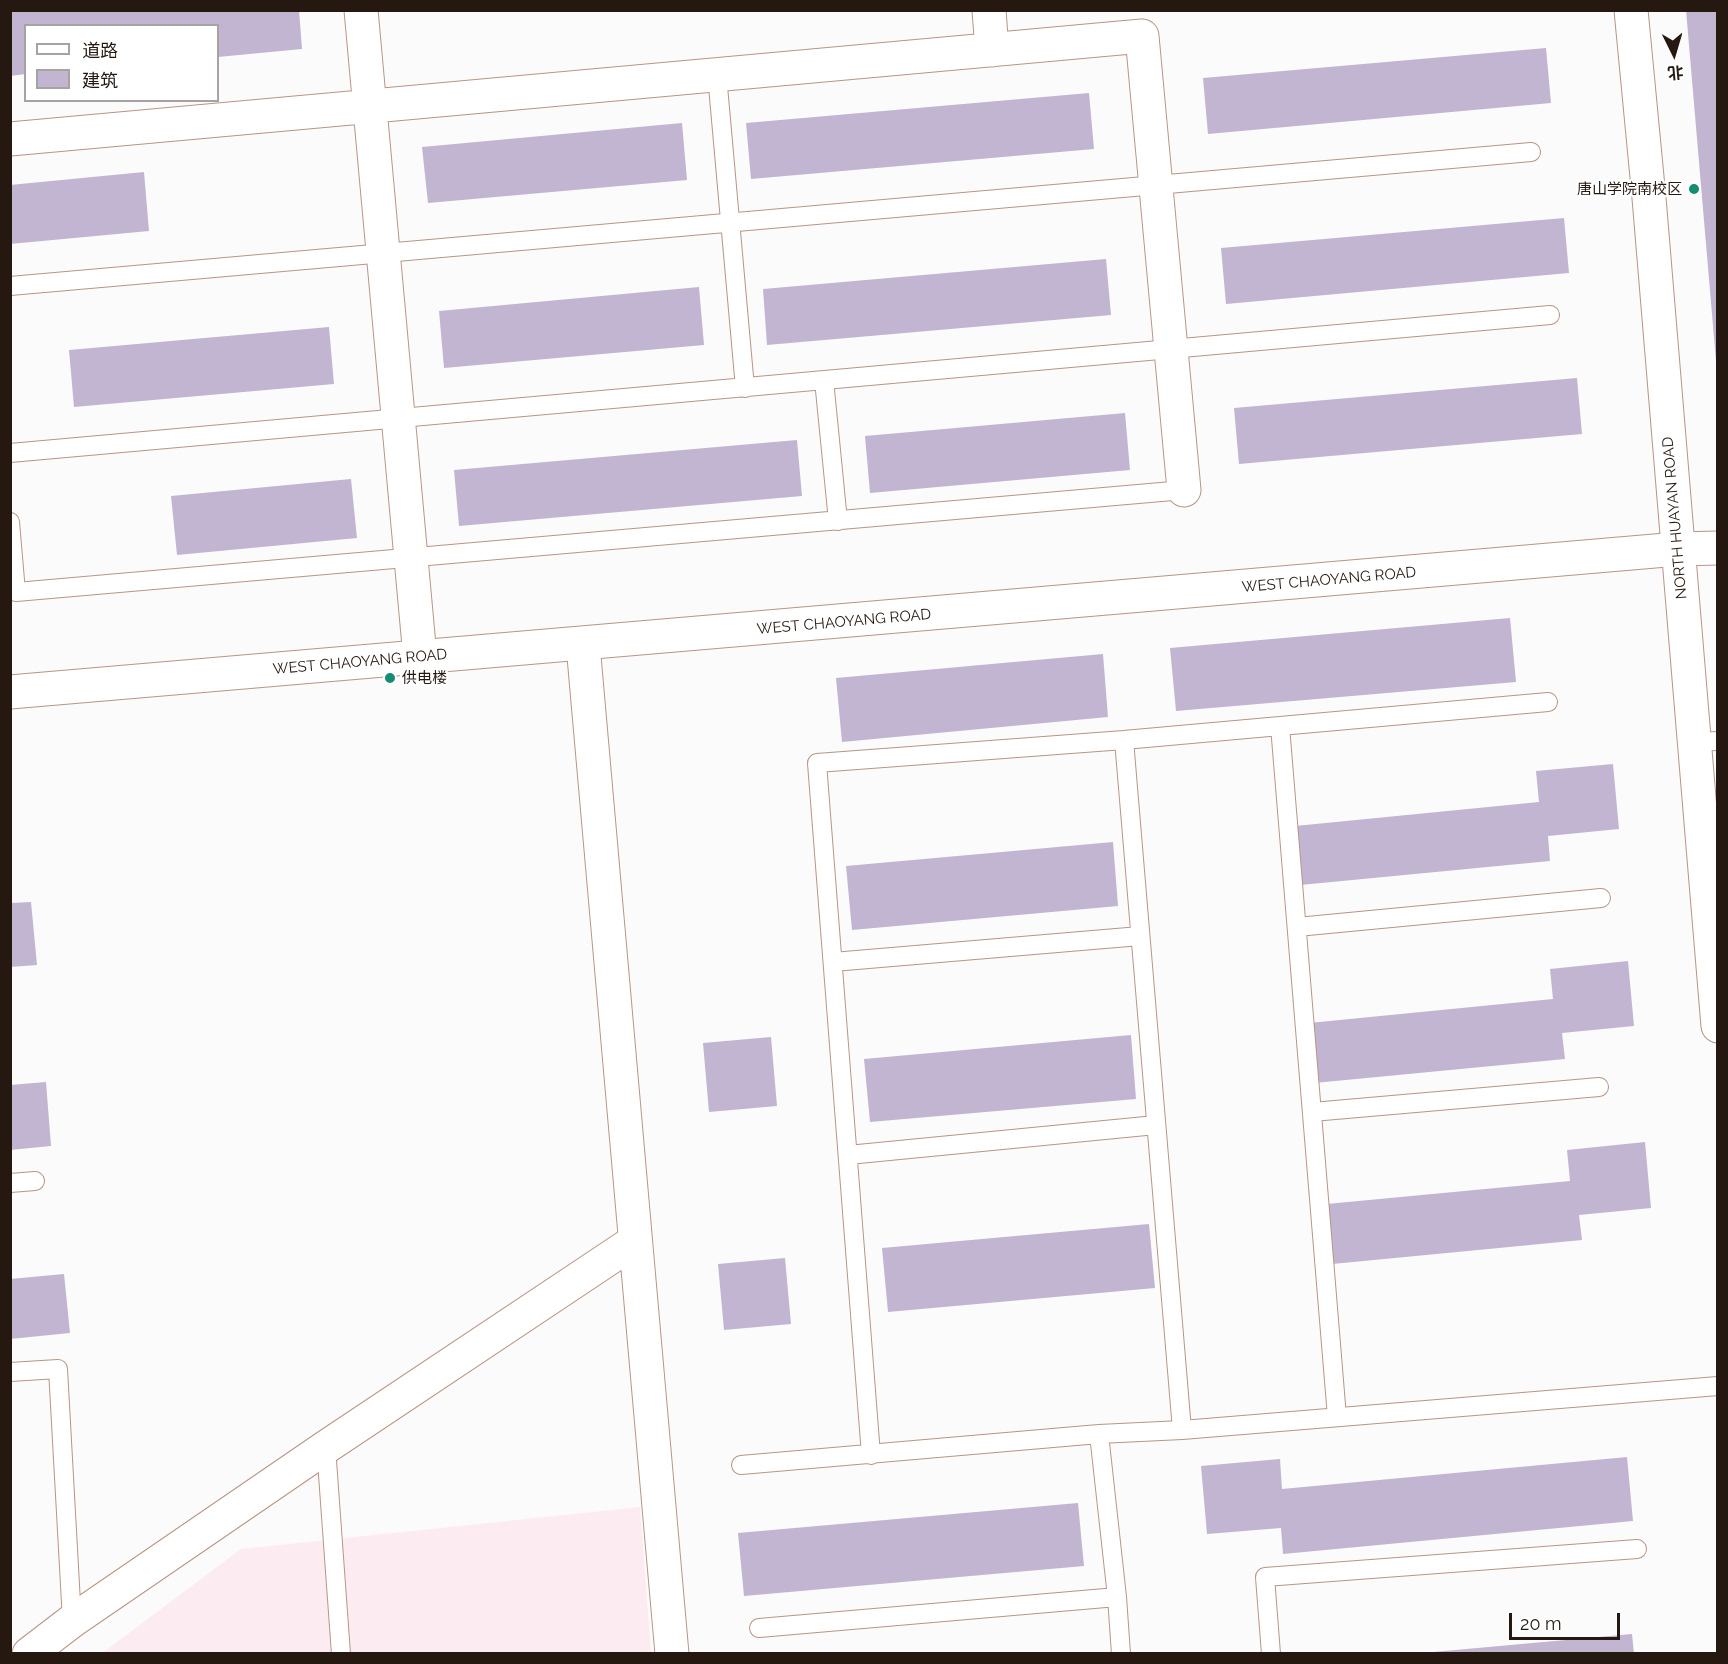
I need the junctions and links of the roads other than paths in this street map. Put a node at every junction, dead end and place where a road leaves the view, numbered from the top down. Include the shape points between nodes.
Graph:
1 (361, 10) edge
2 (989, 10) edge
3 (1631, 10) edge
4 (992, 50) junction
5 (717, 75) junction
6 (369, 106) junction
7 (10, 139) edge
8 (1530, 152) dead end
9 (1156, 185) junction
10 (730, 223) junction
11 (383, 254) junction
12 (10, 286) edge
13 (1550, 315) dead end
14 (1171, 349) junction
15 (824, 380) junction
16 (745, 388) junction
17 (398, 419) junction
18 (10, 453) edge
19 (1184, 490) joint
20 (838, 520) junction
21 (10, 522) edge
22 (1718, 533) edge
23 (1718, 548) edge
24 (1678, 549) junction
25 (410, 558) junction
26 (583, 645) junction
27 (420, 657) junction
28 (10, 693) edge
29 (1548, 702) dead end
30 (1280, 726) junction
31 (1124, 740) junction
32 (1706, 742) edge
33 (1600, 898) dead end
34 (1297, 927) junction
35 (1140, 936) junction
36 (832, 962) junction
37 (1718, 1026) edge
38 (1599, 1087) dead end
39 (1312, 1112) junction
40 (1156, 1125) junction
41 (848, 1155) junction
42 (35, 1181) dead end
43 (10, 1183) edge
44 (635, 1241) junction
45 (10, 1372) edge
46 (1718, 1386) edge
47 (1337, 1417) junction
48 (1182, 1430) junction
49 (1099, 1434) junction
50 (326, 1447) junction
51 (871, 1455) junction
52 (741, 1465) dead end
53 (1637, 1549) dead end
54 (1116, 1597) junction
55 (72, 1621) junction
56 (759, 1628) dead end
57 (29, 1653) edge
58 (341, 1653) edge
59 (672, 1653) edge
60 (1120, 1653) edge
61 (1271, 1653) edge

1 - 6 street
2 - 4 street
3 - 24 street, NORTH HUAYAN ROAD
4 - 5 street
4 - 9 street via 1142,36
5 - 6 street
5 - 10 lane
6 - 7 street
6 - 11 street
8 - 9 lane
9 - 10 lane
9 - 14 street
10 - 11 lane
10 - 16 lane
11 - 12 lane
11 - 17 street
13 - 14 lane
14 - 15 lane
14 - 19 street
15 - 16 lane
15 - 20 lane
16 - 17 lane
17 - 18 lane
17 - 25 street
19 - 20 lane
20 - 25 lane
21 - 25 lane via 16,592
22 - 24 street, WEST CHAOYANG ROAD
23 - 24 street, WEST CHAOYANG ROAD
24 - 26 street, WEST CHAOYANG ROAD
24 - 32 street, NORTH HUAYAN ROAD
25 - 27 street
26 - 27 street, WEST CHAOYANG ROAD
26 - 44 street
27 - 28 street, WEST CHAOYANG ROAD
29 - 30 lane
30 - 31 lane
30 - 34 lane
31 - 35 lane
31 - 36 lane via 817,763
32 - 37 street, NORTH HUAYAN ROAD
33 - 34 lane
34 - 39 lane
35 - 36 lane
35 - 40 lane
36 - 41 lane
38 - 39 lane
39 - 47 lane
40 - 41 lane
40 - 48 lane
41 - 51 lane
42 - 43 lane
44 - 50 street
44 - 59 street
45 - 55 lane via 58,1369
46 - 47 lane
47 - 48 lane
48 - 49 lane
49 - 51 lane
49 - 54 lane
50 - 55 street
50 - 58 lane
51 - 52 lane
53 - 61 lane via 1266,1577
54 - 56 lane
54 - 60 lane
55 - 57 street

